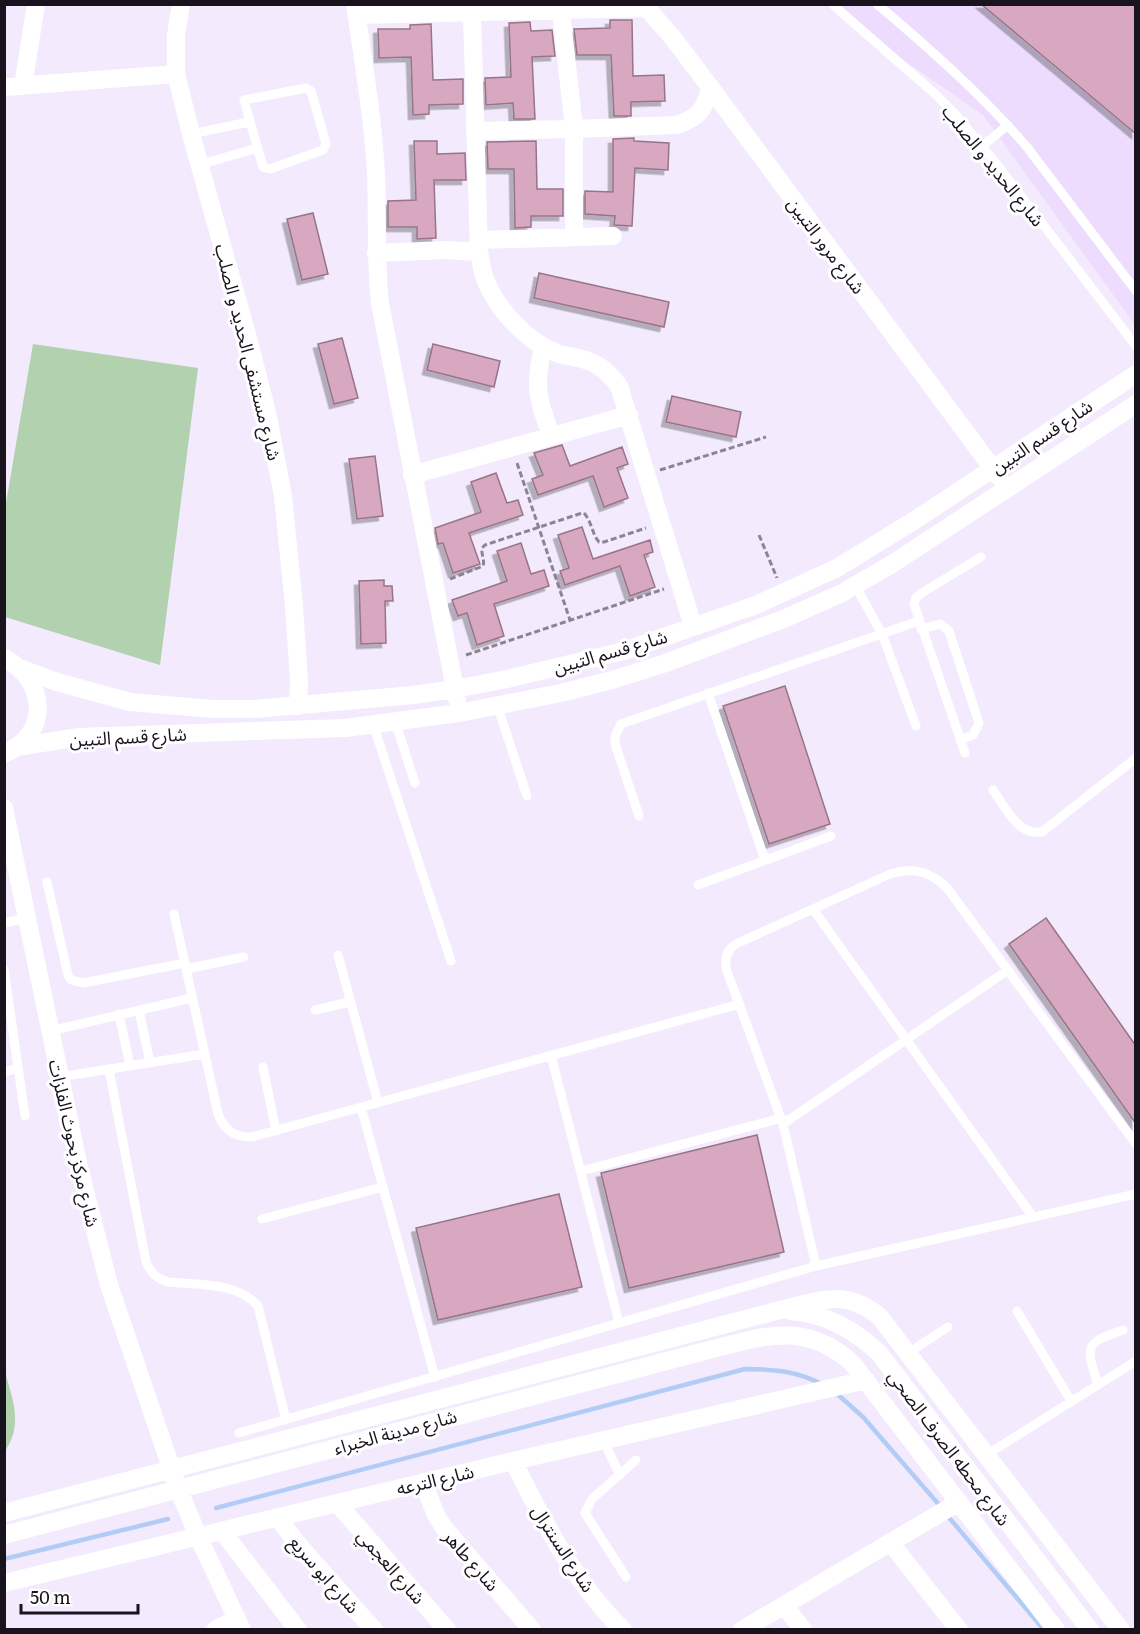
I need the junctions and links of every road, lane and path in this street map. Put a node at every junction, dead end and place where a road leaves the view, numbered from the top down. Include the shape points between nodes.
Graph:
1 (36, 4) edge
2 (181, 4) edge
3 (831, 4) edge
4 (877, 4) edge
5 (645, 6) edge
6 (356, 10) edge
7 (561, 11) junction
8 (472, 13) junction
9 (176, 74) junction
10 (24, 86) junction
11 (4, 87) edge
12 (710, 87) junction
13 (249, 122) junction
14 (1008, 125) junction
15 (574, 129) junction
16 (475, 131) junction
17 (190, 134) junction
18 (982, 146) junction
19 (257, 148) junction
20 (200, 165) junction
21 (613, 236) dead end
22 (574, 237) junction
23 (479, 246) junction
24 (376, 254) junction
25 (1136, 291) edge
26 (1136, 346) edge
27 (543, 347) junction
28 (1136, 374) edge
29 (1136, 404) edge
30 (629, 415) junction
31 (552, 436) junction
32 (766, 437) dead end
33 (512, 447) junction
34 (993, 468) junction
35 (647, 474) junction
36 (412, 475) junction
37 (1008, 488) junction
38 (662, 523) junction
39 (539, 527) junction
40 (759, 535) dead end
41 (981, 557) dead end
42 (680, 583) junction
43 (434, 584) junction
44 (855, 585) junction
45 (784, 594) junction
46 (570, 620) junction
47 (920, 625) junction
48 (693, 626) junction
49 (882, 634) junction
50 (4, 658) edge
51 (450, 660) junction
52 (22, 669) junction
53 (455, 689) junction
54 (708, 693) junction
55 (496, 705) junction
56 (298, 706) junction
57 (459, 713) junction
58 (395, 721) junction
59 (373, 724) junction
60 (916, 726) dead end
61 (960, 740) junction
62 (11, 750) edge
63 (964, 753) dead end
64 (1136, 759) edge
65 (415, 783) dead end
66 (993, 790) dead end
67 (527, 796) dead end
68 (4, 808) edge
69 (639, 816) dead end
70 (831, 836) dead end
71 (765, 860) junction
72 (47, 882) dead end
73 (698, 885) dead end
74 (813, 909) junction
75 (174, 914) dead end
76 (27, 918) junction
77 (4, 923) edge
78 (338, 955) dead end
79 (244, 957) dead end
80 (451, 960) dead end
81 (185, 966) junction
82 (4, 969) edge
83 (1008, 970) junction
84 (192, 998) junction
85 (350, 1002) junction
86 (740, 1004) junction
87 (139, 1010) junction
88 (315, 1010) dead end
89 (119, 1014) junction
90 (50, 1031) junction
91 (906, 1039) junction
92 (205, 1054) junction
93 (551, 1056) junction
94 (150, 1063) junction
95 (130, 1065) junction
96 (262, 1067) dead end
97 (18, 1068) junction
98 (109, 1069) junction
99 (4, 1072) edge
100 (59, 1077) junction
101 (378, 1103) junction
102 (361, 1107) junction
103 (25, 1116) dead end
104 (783, 1121) junction
105 (276, 1131) junction
106 (1136, 1144) edge
107 (580, 1171) junction
108 (383, 1187) junction
109 (1136, 1194) edge
110 (1033, 1217) junction
111 (262, 1219) dead end
112 (816, 1266) junction
113 (780, 1310) junction
114 (1017, 1311) dead end
115 (619, 1323) junction
116 (948, 1327) dead end
117 (1123, 1330) dead end
118 (788, 1334) joint
119 (908, 1353) junction
120 (1136, 1361) edge
121 (435, 1377) junction
122 (866, 1380) junction
123 (1098, 1384) junction
124 (1071, 1401) junction
125 (286, 1420) junction
126 (238, 1433) dead end
127 (603, 1440) junction
128 (986, 1455) junction
129 (636, 1460) dead end
130 (513, 1461) junction
131 (172, 1470) junction
132 (620, 1475) junction
133 (423, 1482) junction
134 (178, 1488) junction
135 (958, 1502) junction
136 (337, 1503) junction
137 (4, 1514) edge
138 (277, 1517) junction
139 (222, 1531) junction
140 (4, 1535) edge
141 (198, 1536) junction
142 (890, 1542) junction
143 (626, 1577) dead end
144 (4, 1583) edge
145 (784, 1605) junction
146 (240, 1624) edge
147 (956, 1628) edge
148 (215, 1629) edge
149 (298, 1629) edge
150 (374, 1629) edge
151 (447, 1629) edge
152 (532, 1629) edge
153 (623, 1629) edge
154 (742, 1629) edge
155 (803, 1629) edge
156 (1056, 1629) edge
157 (1090, 1629) edge
158 (1121, 1629) edge

1 - 10 street
2 - 9 street, شارع مستشفى الحديد و الصلب
3 - 18 lane, شارع الحديد و الصلب via 934,93
4 - 14 lane, شارع الحديد و الصلب via 947,64
5 - 7 street
5 - 12 street, شارع مرور التبين
6 - 8 street
6 - 24 street via 373,137
7 - 8 street
7 - 15 street
8 - 16 street
9 - 10 street
9 - 17 street, شارع مستشفى الحديد و الصلب
10 - 11 street
12 - 15 street via 708,101 689,121 676,125
12 - 34 street, شارع مرور التبين
13 - 17 lane
13 - 19 lane
13 - 19 lane via 244,104 247,98 311,90 326,144 323,150 270,169 263,167
14 - 18 lane
14 - 25 lane, شارع الحديد و الصلب
15 - 16 street
15 - 22 street
16 - 23 street
17 - 20 street, شارع مستشفى الحديد و الصلب
18 - 26 lane, شارع الحديد و الصلب
19 - 20 lane
20 - 56 street, شارع مستشفى الحديد و الصلب via 264,402 283,496 293,586
21 - 22 street
22 - 23 street
23 - 24 street
23 - 27 street via 484,277 494,297 509,317
24 - 36 street via 380,303
27 - 30 street via 584,359 610,374 619,386
27 - 31 street via 537,393
28 - 34 street, شارع قسم التبين
29 - 37 street, شارع قسم التبين
30 - 31 street
30 - 35 street
31 - 33 street
32 - 35 path
33 - 36 street
33 - 39 path
34 - 37 street, شارع مرور التبين
34 - 45 street, شارع قسم التبين via 862,553
35 - 38 street
36 - 43 street
37 - 44 street, شارع قسم التبين
38 - 39 path via 604,542 596,538 584,513
38 - 42 street
39 - 43 path via 485,545 483,566
39 - 46 path
40 - 45 path
41 - 47 lane via 916,598
42 - 46 path
42 - 48 street
43 - 51 street
44 - 49 lane
44 - 55 street, شارع قسم التبين via 786,618 663,664 561,693
45 - 48 street, شارع قسم التبين
46 - 51 path
47 - 49 lane
47 - 61 lane
47 - 61 lane via 940,624 949,631 979,723 973,735
48 - 53 street, شارع قسم التبين via 624,651
49 - 54 lane
49 - 60 lane
50 - 52 street, شارع قسم التبين
51 - 53 street
52 - 56 street, شارع قسم التبين via 130,702 213,709
52 - 62 street via 35,687 38,709 32,731
53 - 56 street, شارع قسم التبين
53 - 57 street
54 - 69 lane via 626,722 617,730 615,744
54 - 71 lane
55 - 57 street, شارع قسم التبين
55 - 67 lane
57 - 58 street, شارع قسم التبين
58 - 59 street, شارع قسم التبين
58 - 65 lane
59 - 62 street, شارع قسم التبين via 79,737
59 - 80 lane
61 - 63 lane
64 - 66 lane via 1042,832 1025,830
68 - 76 street, شارع مركز بحوث الفلزات
70 - 71 lane
71 - 73 lane
72 - 81 lane via 72,980 83,983
74 - 83 lane via 902,870 927,873 948,888
74 - 86 lane via 729,948 725,963
74 - 91 lane
75 - 81 lane
76 - 77 lane
76 - 90 street, شارع مركز بحوث الفلزات
78 - 85 lane
79 - 81 lane
81 - 84 lane
82 - 97 lane
83 - 91 lane
83 - 106 lane
84 - 87 lane
84 - 92 lane
85 - 88 lane
85 - 101 lane
86 - 93 lane
86 - 104 lane
87 - 89 lane
87 - 94 lane
89 - 90 lane
89 - 95 lane
90 - 100 street, شارع مركز بحوث الفلزات
91 - 104 lane
91 - 110 lane
92 - 94 lane
92 - 105 lane via 222,1125 241,1137
93 - 101 lane
93 - 107 lane
94 - 95 lane
95 - 98 lane
96 - 105 lane
97 - 99 lane
97 - 103 lane
98 - 100 lane
98 - 125 lane via 150,1271 168,1282 230,1289 251,1297 258,1306
100 - 131 street, شارع مركز بحوث الفلزات via 109,1285
101 - 102 lane
102 - 105 lane
102 - 108 lane
104 - 107 lane
104 - 112 lane
107 - 115 lane
108 - 111 lane
108 - 121 lane
109 - 110 lane
110 - 112 lane
112 - 115 lane
113 - 119 street, شارع مدينة الخبراء via 834,1298 850,1299 879,1316
113 - 131 street, شارع مدينة الخبراء
113 - 157 street, شارع محطه الصرف الصحي via 824,1317 863,1338 879,1353
114 - 124 lane
115 - 121 lane
116 - 119 lane
117 - 123 lane via 1099,1338 1090,1351
118 - 122 street, شارع محطه الصرف الصحي via 814,1339 838,1351
118 - 134 street, شارع مدينة الخبراء via 701,1352
119 - 128 street, شارع مدينة الخبراء
120 - 123 lane
121 - 125 lane
122 - 127 street, شارع الترعه
122 - 135 street, شارع محطه الصرف الصحي
123 - 124 lane
124 - 128 lane
125 - 126 lane
127 - 130 street, شارع الترعه
127 - 132 lane
128 - 158 street, شارع مدينة الخبراء
129 - 132 lane
130 - 133 street, شارع الترعه
130 - 153 street, شارع السنترال via 560,1549
131 - 134 street, شارع مركز بحوث الفلزات
131 - 137 street, شارع مدينة الخبراء
132 - 143 lane via 592,1499 585,1513
133 - 136 street, شارع الترعه
133 - 152 street, شارع طاهر via 445,1529
134 - 140 street, شارع مدينة الخبراء
134 - 141 street, شارع مركز بحوث الفلزات
135 - 142 street
135 - 156 street, شارع محطه الصرف الصحي
136 - 138 street, شارع الترعه
136 - 151 street, شارع العجمي
138 - 139 street, شارع الترعه
138 - 150 street, شارع ابو سريع
139 - 141 street, شارع الترعه
139 - 149 street
141 - 144 street, شارع الترعه
141 - 146 street, شارع مركز بحوث الفلزات
142 - 145 street
142 - 147 street
145 - 154 street
145 - 155 street
146 - 148 street

